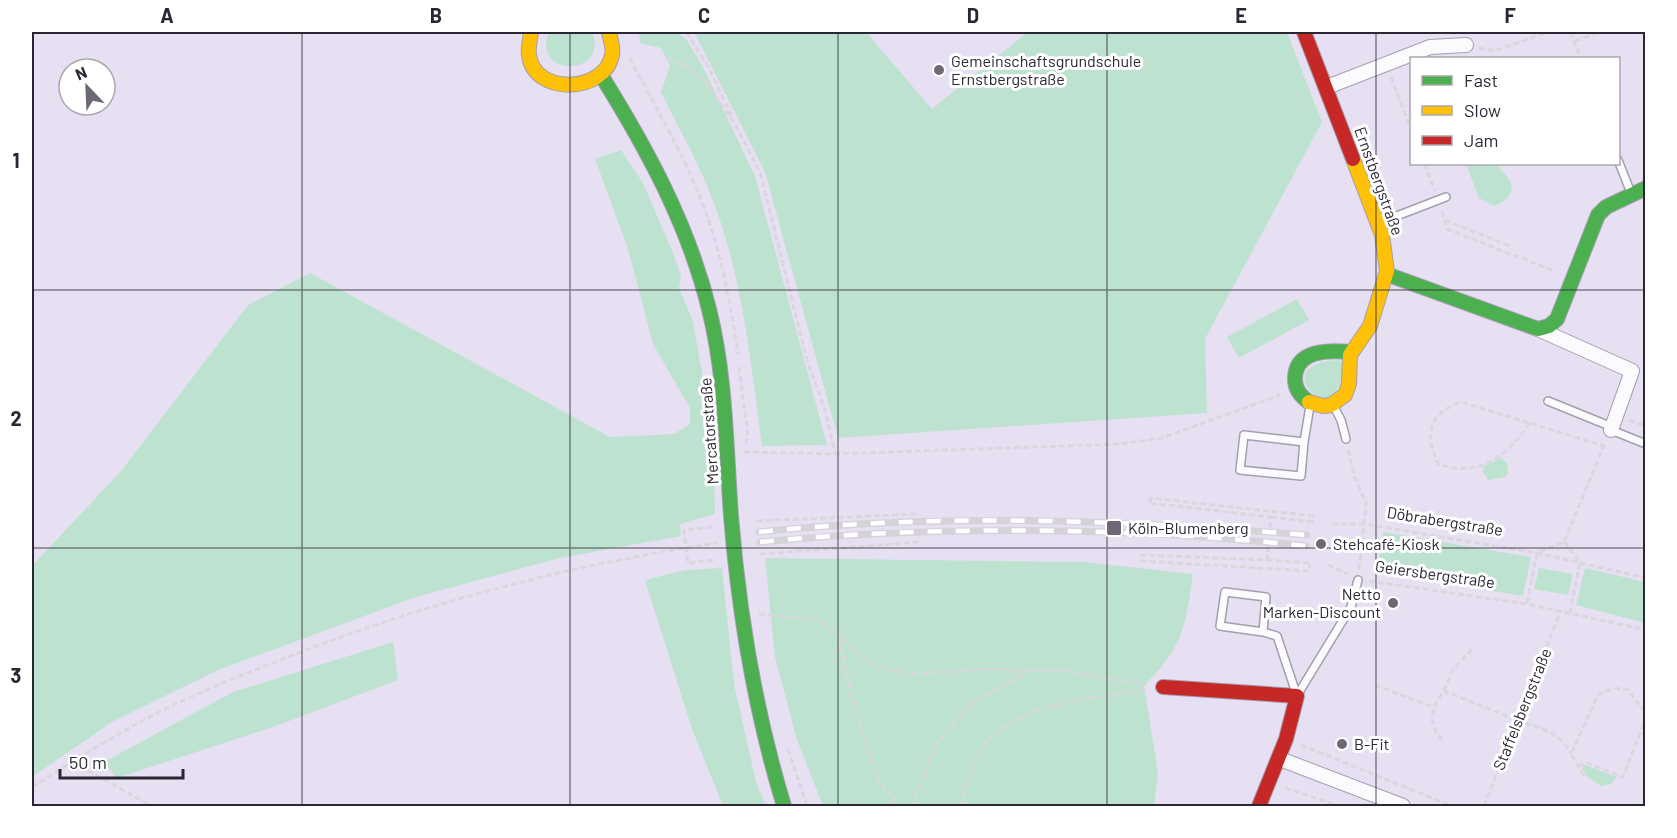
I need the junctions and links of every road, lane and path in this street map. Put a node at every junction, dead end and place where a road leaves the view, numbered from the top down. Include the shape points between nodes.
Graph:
1 (531, 32) edge
2 (609, 32) edge
3 (686, 32) edge
4 (1304, 32) edge
5 (1548, 32) edge
6 (1570, 32) edge
7 (1598, 32) edge
8 (1574, 41) junction
9 (1466, 45) joint
10 (1581, 57) edge
11 (666, 59) dead end
12 (1386, 64) junction
13 (601, 75) junction
14 (1327, 87) junction
15 (735, 124) junction
16 (1410, 126) edge
17 (1425, 165) edge
18 (1620, 165) edge
19 (1646, 188) edge
20 (1631, 194) junction
21 (1442, 198) junction
22 (1445, 220) junction
23 (1378, 223) junction
24 (1506, 244) junction
25 (1510, 246) dead end
26 (1503, 251) junction
27 (1389, 275) junction
28 (1573, 278) junction
29 (1538, 329) junction
30 (1351, 352) junction
31 (1297, 392) junction
32 (1548, 401) dead end
33 (1311, 405) junction
34 (1332, 405) junction
35 (1632, 421) dead end
36 (1530, 423) junction
37 (1646, 426) edge
38 (1611, 428) junction
39 (1346, 439) joint
40 (1304, 442) junction
41 (1646, 444) edge
42 (1604, 446) junction
43 (744, 452) dead end
44 (835, 454) junction
45 (917, 514) dead end
46 (1271, 518) junction
47 (757, 521) dead end
48 (1332, 524) dead end
49 (1364, 524) junction
50 (712, 527) dead end
51 (1270, 528) dead end
52 (920, 542) dead end
53 (1564, 542) junction
54 (720, 543) dead end
55 (1268, 546) dead end
56 (686, 548) junction
57 (1537, 553) junction
58 (760, 554) dead end
59 (715, 560) dead end
60 (1267, 560) junction
61 (1580, 562) junction
62 (1328, 565) dead end
63 (1646, 578) edge
64 (1358, 580) junction
65 (1527, 604) junction
66 (1560, 612) junction
67 (1570, 613) junction
68 (759, 614) dead end
69 (1646, 630) edge
70 (1263, 632) junction
71 (839, 637) junction
72 (1472, 649) dead end
73 (1029, 670) junction
74 (1375, 685) dead end
75 (1163, 687) junction
76 (1444, 691) junction
77 (1297, 696) junction
78 (1433, 707) junction
79 (1646, 713) edge
80 (1517, 722) junction
81 (1645, 722) edge
82 (1286, 739) junction
83 (1442, 740) dead end
84 (1571, 754) junction
85 (1280, 759) junction
86 (72, 762) junction
87 (1578, 766) junction
88 (1584, 776) dead end
89 (1269, 782) junction
90 (32, 787) edge
91 (152, 807) edge
92 (784, 807) edge
93 (899, 807) edge
94 (914, 807) edge
95 (963, 807) edge
96 (1259, 807) edge
97 (1340, 807) edge
98 (1403, 807) edge
99 (1452, 807) edge
100 (1484, 807) edge

1 - 13 street via 529,55 546,80 576,87
2 - 13 street via 612,54
3 - 15 path via 708,66
4 - 14 street, Ernstbergstraße
5 - 9 path via 1495,51
6 - 8 path
7 - 8 path
8 - 10 path
9 - 12 street via 1430,47
11 - 15 path via 688,66 709,87
12 - 14 street
12 - 16 path
13 - 92 street, Mercatorstraße via 645,145 675,208 709,310 722,378 744,640 767,755
14 - 23 street, Ernstbergstraße
15 - 44 path via 760,172
17 - 21 path
18 - 20 lane
19 - 20 street
20 - 28 street via 1598,215
21 - 22 path
21 - 23 lane
22 - 24 path
22 - 26 path via 1448,229
23 - 27 street, Ernstbergstraße via 1387,250
24 - 25 path
24 - 26 path
26 - 28 path
27 - 29 street
27 - 30 street, Ernstbergstraße via 1369,330
28 - 29 street via 1557,319
29 - 38 street via 1632,371
30 - 31 street via 1320,351 1304,358 1295,374
30 - 34 street via 1348,390
31 - 33 street
31 - 44 path via 1286,392 1162,438 1119,444
32 - 38 lane
33 - 34 street
33 - 40 lane
34 - 39 lane
35 - 37 path
36 - 36 path via 1502,456 1474,468 1454,469 1438,464 1430,447 1431,424 1445,408 1461,402
36 - 42 path
38 - 41 lane
38 - 42 path
39 - 49 path, Döbrabergstraße via 1355,478 1366,503
40 - 40 lane via 1301,476 1240,470 1244,435
42 - 53 path
43 - 44 path
45 - 47 path
46 - 46 path via 1314,522 1313,516 1302,514 1151,498 1149,503
46 - 51 path
48 - 49 path
49 - 57 path, Döbrabergstraße
49 - 64 path
50 - 56 path via 684,530
52 - 58 path
53 - 57 path
53 - 61 path
54 - 56 path
55 - 60 path
56 - 59 path via 688,563
56 - 86 path via 565,569 408,614 214,686
57 - 61 path, Döbrabergstraße
57 - 65 path
60 - 60 path via 1310,563 1309,571 1142,561 1142,555
61 - 63 path, Döbrabergstraße
61 - 67 path
62 - 64 path
64 - 65 path, Geiersbergstraße
64 - 77 lane, Geiersbergstraße via 1351,607
65 - 66 path, Geiersbergstraße
66 - 67 path, Geiersbergstraße
66 - 80 path, Staffelsbergstraße
67 - 69 path, Geiersbergstraße
68 - 71 path via 820,620
70 - 70 lane via 1220,626 1225,592 1266,597
70 - 77 lane via 1277,636
71 - 73 path via 870,664 907,674
71 - 93 path via 852,698 876,776
72 - 76 path via 1452,671
73 - 75 path via 1067,671
73 - 94 path via 969,706 938,742
74 - 78 path
75 - 77 street
75 - 95 path via 1054,706 1005,725 974,756
76 - 78 path
76 - 80 path
77 - 82 street, Geiersbergstraße
78 - 83 path via 1433,726
79 - 84 path via 1628,690 1614,688 1603,692 1594,700
80 - 84 path via 1559,736
80 - 100 path, Staffelsbergstraße
81 - 87 path via 1623,777 1587,763
82 - 85 street, Geiersbergstraße
82 - 99 path
84 - 87 path
85 - 89 street, Geiersbergstraße
85 - 98 street
86 - 90 path
86 - 91 path
87 - 88 path
89 - 96 street, Geiersbergstraße
89 - 97 path

